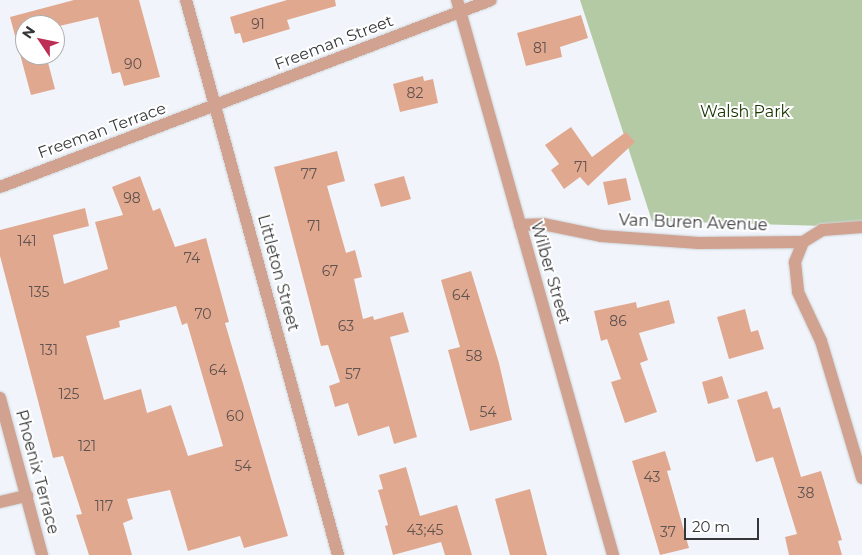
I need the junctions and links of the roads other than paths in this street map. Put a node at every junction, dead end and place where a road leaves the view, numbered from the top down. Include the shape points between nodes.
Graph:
1 (186, 0) edge
2 (492, 0) edge
3 (458, 6) edge
4 (216, 106) junction
5 (0, 186) edge
6 (520, 225) junction
7 (862, 227) edge
8 (802, 242) junction
9 (0, 398) edge
10 (862, 478) edge
11 (27, 496) junction
12 (0, 502) edge
13 (41, 555) edge
14 (338, 555) edge
15 (613, 555) edge

1 - 4 street, Littleton Street
2 - 3 street, Freeman Street
3 - 4 street, Freeman Street
3 - 6 street, Wilber Street
4 - 5 street, Freeman Terrace
4 - 14 street, Littleton Street
6 - 8 street, Van Buren Avenue via 543,224 601,236 699,243
6 - 15 street, Wilber Street
7 - 8 street, Van Buren Avenue via 822,230
8 - 10 street via 795,262 798,292 821,342
9 - 11 street, Phoenix Terrace
11 - 12 street
11 - 13 street, Phoenix Terrace

